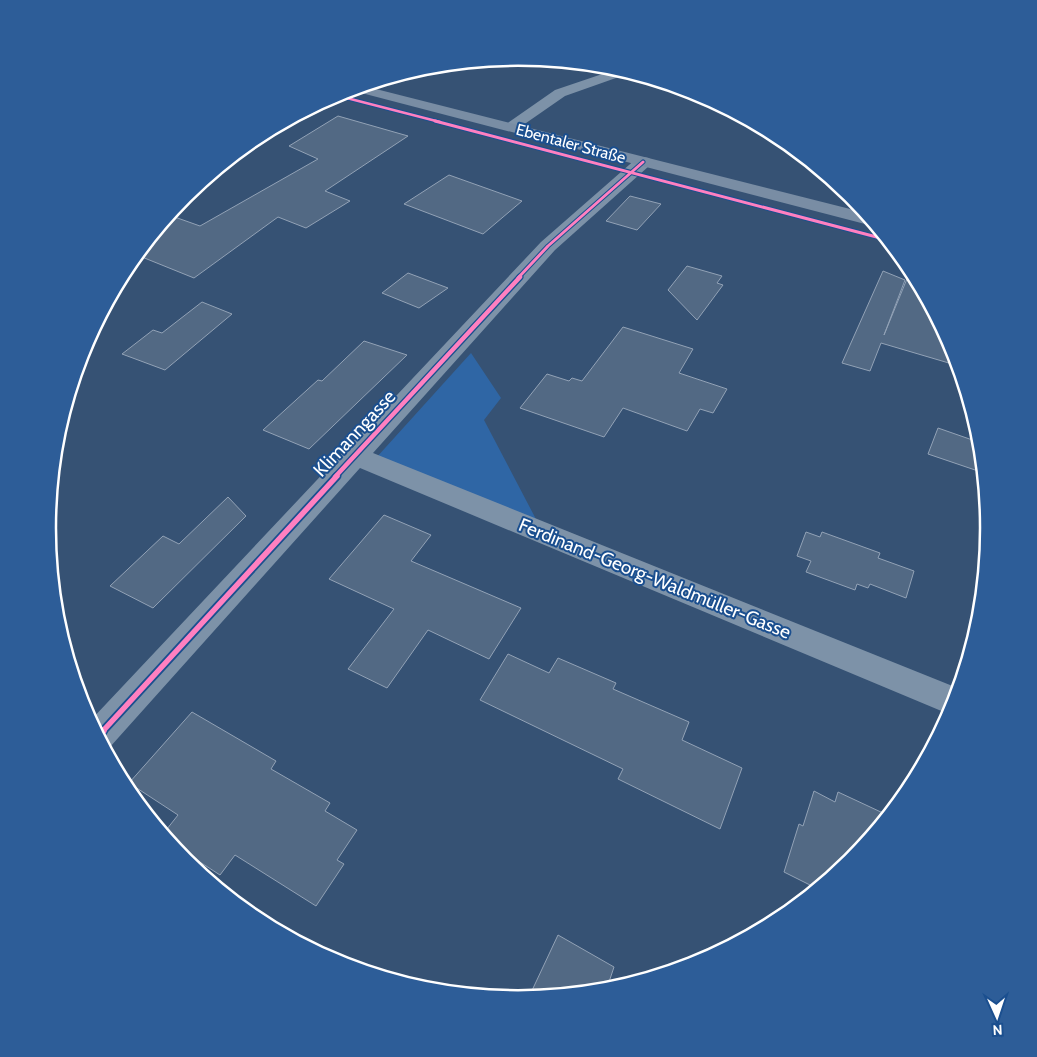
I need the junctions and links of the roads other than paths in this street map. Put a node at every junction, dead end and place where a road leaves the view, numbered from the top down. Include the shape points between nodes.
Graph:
1 (611, 75) edge
2 (369, 91) edge
3 (510, 127) junction
4 (643, 162) junction
5 (859, 217) edge
6 (354, 456) junction
7 (948, 699) edge
8 (103, 731) edge

1 - 3 street via 560,93
2 - 3 main road, Ebentaler Straße
3 - 4 main road, Ebentaler Straße
4 - 5 main road, Ebentaler Straße
4 - 6 street, Klimanngasse via 548,246
6 - 7 street, Ferdinand-Georg-Waldmüller-Gasse
6 - 8 street, Klimanngasse

